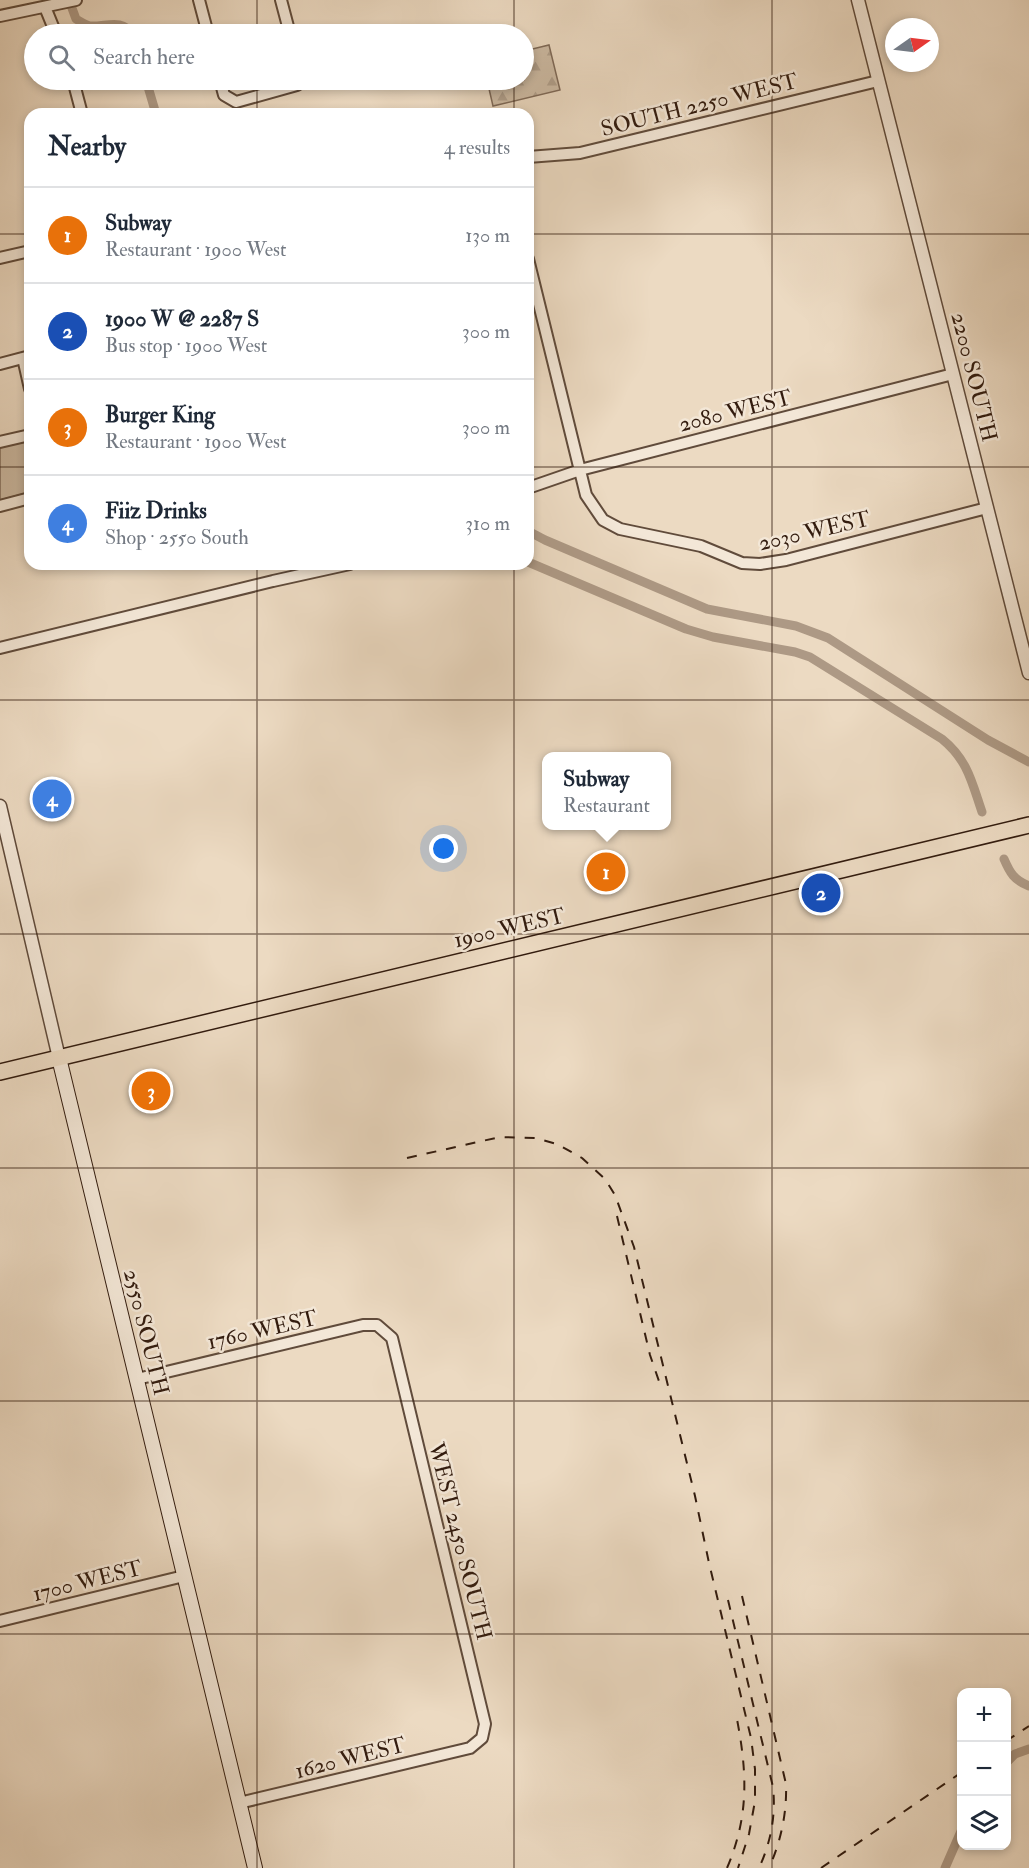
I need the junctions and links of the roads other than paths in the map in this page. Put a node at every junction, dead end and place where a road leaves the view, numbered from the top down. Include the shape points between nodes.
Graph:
1 (76, 0) edge
2 (199, 0) edge
3 (281, 0) edge
4 (858, 0) edge
5 (45, 7) junction
6 (0, 16) edge
7 (52, 24) edge
8 (205, 24) edge
9 (287, 24) edge
10 (879, 86) junction
11 (76, 90) edge
12 (223, 90) edge
13 (273, 90) edge
14 (80, 108) edge
15 (534, 157) edge
16 (24, 252) edge
17 (0, 258) edge
18 (534, 284) edge
19 (24, 358) edge
20 (0, 364) edge
21 (953, 374) junction
22 (24, 436) edge
23 (0, 442) edge
24 (580, 470) junction
25 (534, 486) edge
26 (24, 500) edge
27 (0, 506) edge
28 (987, 508) junction
29 (321, 570) edge
30 (0, 648) edge
31 (1029, 674) edge
32 (0, 806) edge
33 (1029, 825) edge
34 (59, 1058) junction
35 (0, 1072) edge
36 (392, 1338) joint
37 (137, 1379) junction
38 (184, 1576) junction
39 (0, 1621) edge
40 (470, 1748) joint
41 (239, 1803) junction
42 (255, 1868) edge

1 - 5 street
2 - 8 street
3 - 9 street
4 - 10 street, 2200 SOUTH
5 - 6 street
5 - 7 street
10 - 15 street, SOUTH 2250 WEST via 580,153
10 - 21 street, 2200 SOUTH
11 - 14 street
12 - 13 street via 236,102
16 - 17 street
18 - 24 street, 2030 WEST
19 - 20 street
21 - 24 street, 2080 WEST
21 - 28 street, 2200 SOUTH
22 - 23 street
24 - 25 street, 2080 WEST
24 - 28 street, 2030 WEST via 586,495 603,520 620,529 701,546 742,563 786,560
26 - 27 street
28 - 31 street, 2200 SOUTH
29 - 30 street
32 - 34 street, 2550 SOUTH
33 - 34 main road, 1900 WEST
34 - 35 main road, 1900 WEST
34 - 37 main road, 2550 SOUTH
36 - 37 street, 1760 WEST via 377,1325 363,1325
36 - 40 street, WEST 2450 SOUTH via 485,1724 482,1738
37 - 38 main road, 2550 SOUTH
38 - 39 street, 1700 WEST
38 - 41 main road, 2550 SOUTH
40 - 41 street, 1620 WEST
41 - 42 main road, 2550 SOUTH

